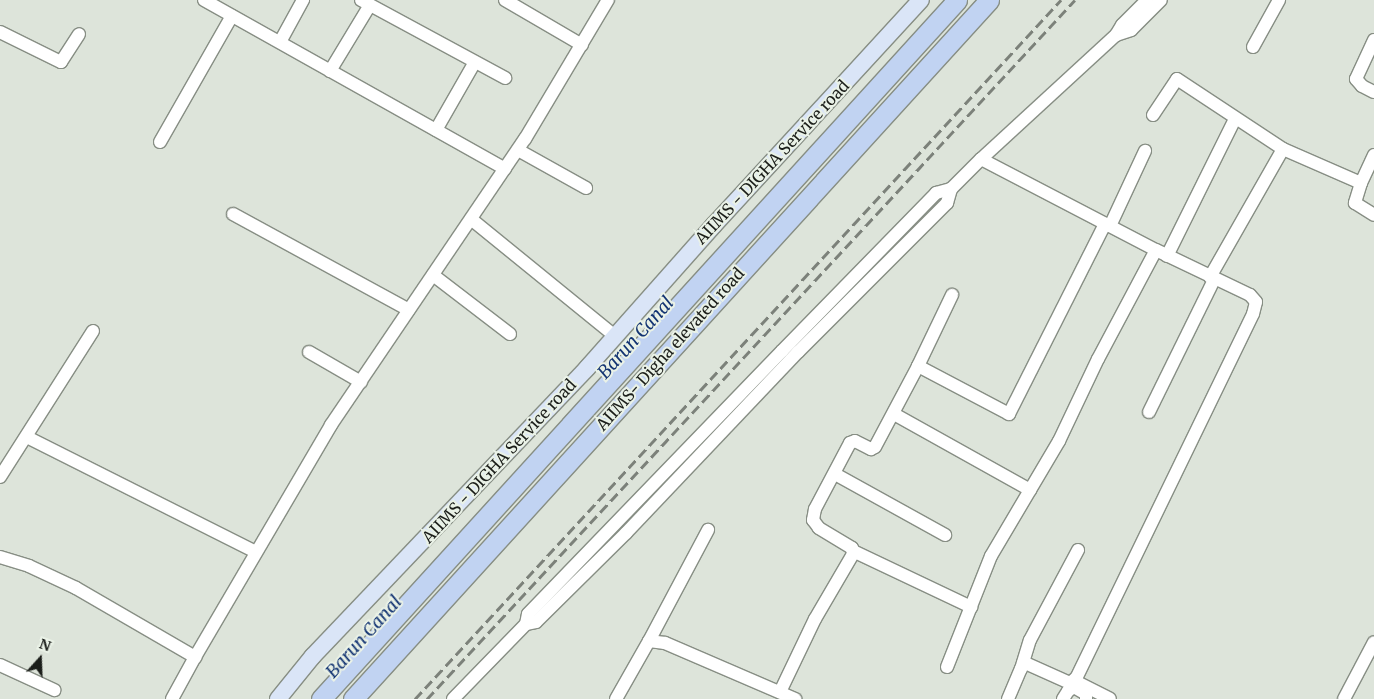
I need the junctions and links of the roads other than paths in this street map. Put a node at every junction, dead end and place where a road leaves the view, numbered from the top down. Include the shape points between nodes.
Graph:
1 (204, 0) edge
2 (303, 0) edge
3 (505, 0) edge
4 (608, 0) edge
5 (921, 0) edge
6 (957, 0) edge
7 (989, 0) edge
8 (1147, 0) edge
9 (1161, 0) edge
10 (1279, 0) edge
11 (365, 2) edge
12 (520, 4) edge
13 (232, 16) junction
14 (0, 32) edge
15 (79, 34) dead end
16 (1116, 35) junction
17 (1374, 40) edge
18 (280, 42) junction
19 (582, 45) junction
20 (1253, 47) dead end
21 (475, 62) junction
22 (330, 71) junction
23 (505, 78) dead end
24 (1374, 92) edge
25 (1153, 115) dead end
26 (1235, 119) junction
27 (436, 130) junction
28 (160, 142) dead end
29 (1283, 149) junction
30 (518, 150) junction
31 (1145, 151) dead end
32 (1374, 155) edge
33 (981, 159) junction
34 (505, 169) junction
35 (1361, 183) junction
36 (586, 188) dead end
37 (233, 214) dead end
38 (1374, 215) edge
39 (471, 219) junction
40 (1108, 225) junction
41 (1161, 253) junction
42 (433, 275) junction
43 (1212, 278) junction
44 (952, 295) dead end
45 (409, 310) junction
46 (93, 331) dead end
47 (510, 334) dead end
48 (615, 336) junction
49 (309, 352) dead end
50 (918, 366) junction
51 (361, 382) junction
52 (1149, 412) dead end
53 (894, 414) junction
54 (27, 437) junction
55 (835, 474) junction
56 (0, 477) edge
57 (1030, 490) junction
58 (708, 530) dead end
59 (945, 535) dead end
60 (1078, 550) dead end
61 (853, 551) junction
62 (256, 552) junction
63 (0, 557) edge
64 (971, 607) junction
65 (649, 641) junction
66 (1374, 642) edge
67 (195, 657) junction
68 (1023, 662) junction
69 (0, 665) edge
70 (947, 667) dead end
71 (1075, 681) junction
72 (54, 690) dead end
73 (780, 692) junction
74 (172, 699) edge
75 (278, 699) edge
76 (321, 699) edge
77 (353, 699) edge
78 (452, 699) edge
79 (616, 699) edge
80 (795, 699) edge
81 (1008, 699) edge
82 (1063, 699) edge
83 (1086, 699) edge
84 (1110, 699) edge
85 (1344, 699) edge

1 - 13 street
2 - 18 street
3 - 12 street
4 - 19 street
5 - 48 main road, AIIMS - DIGHA Service road
6 - 76 highway, AIIMS- Digha elevated road
7 - 77 highway, AIIMS- Digha elevated road
8 - 16 street
9 - 16 street via 1131,30
10 - 20 street
11 - 21 street
11 - 22 street
12 - 19 street
13 - 18 street
13 - 28 street
14 - 15 street via 61,62
16 - 33 street
17 - 24 street via 1356,79
18 - 22 street
19 - 30 street
21 - 23 street
21 - 27 street
22 - 27 street
25 - 26 street via 1177,79
26 - 29 street
26 - 41 street
27 - 34 street
29 - 35 street
29 - 43 street
30 - 34 street
30 - 36 street
31 - 40 street
32 - 35 street
33 - 40 street
33 - 78 street via 951,189 936,193 528,614 526,624
34 - 39 street
35 - 38 street via 1355,203
37 - 45 street
39 - 42 street
39 - 48 street
40 - 41 street
40 - 50 street via 1008,414
41 - 43 street
41 - 57 street via 1098,359 1059,441
42 - 45 street
42 - 47 street
43 - 52 street
43 - 71 street via 1250,295 1256,302 1255,309
44 - 50 street
45 - 51 street
46 - 54 street
48 - 75 main road, AIIMS - DIGHA Service road via 313,656
49 - 51 street
50 - 53 street
51 - 62 street via 331,425
53 - 55 street via 873,448 851,441
53 - 57 street
54 - 56 street
54 - 62 street
55 - 59 street
55 - 61 street via 815,509 813,520
57 - 64 street via 990,556
58 - 65 street
60 - 68 street via 1030,640
61 - 64 street
61 - 73 street
62 - 67 street
63 - 67 street via 29,566 76,588
64 - 70 street
65 - 73 street via 665,643
65 - 79 street
66 - 85 street
67 - 74 street
68 - 71 street via 1066,682
68 - 81 street
69 - 72 street
71 - 84 street
73 - 80 street
82 - 83 street via 1074,688 1086,694

